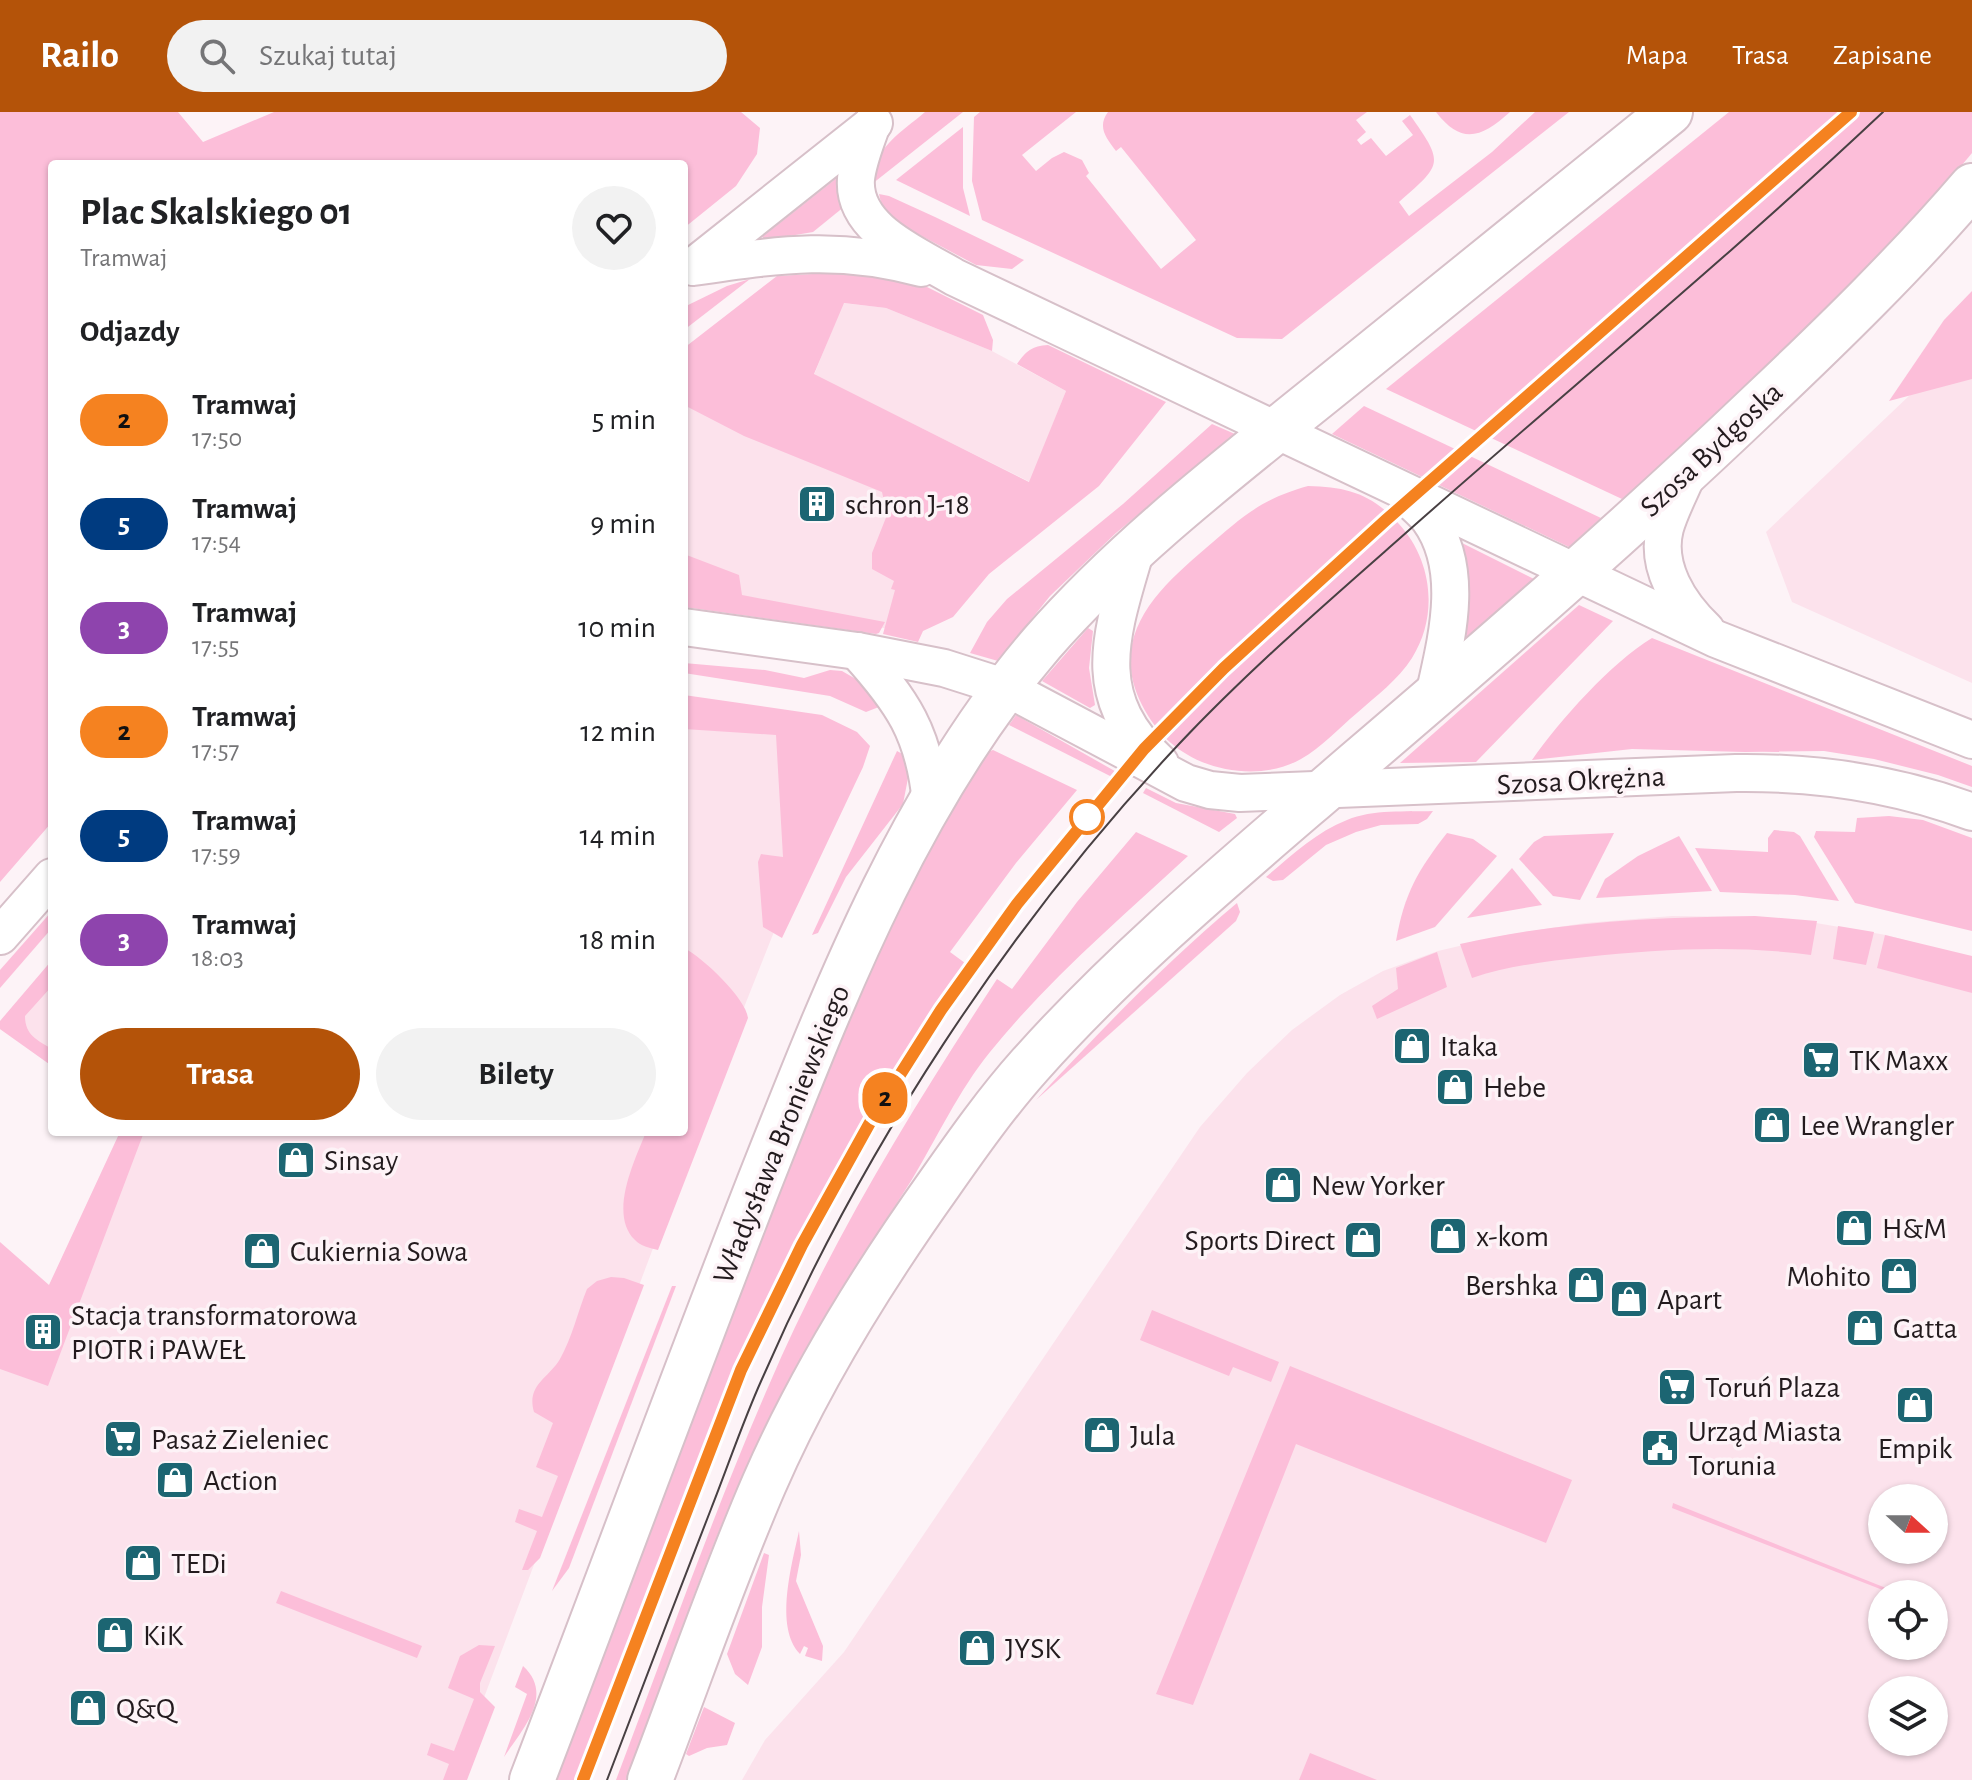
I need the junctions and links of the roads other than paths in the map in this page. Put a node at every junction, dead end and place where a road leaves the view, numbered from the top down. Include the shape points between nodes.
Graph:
1 (1670, 112) edge
2 (880, 118) edge
3 (1972, 186) edge
4 (688, 270) edge
5 (954, 277) junction
6 (1275, 432) junction
7 (1688, 472) junction
8 (1391, 484) junction
9 (1136, 549) junction
10 (1576, 573) junction
11 (688, 628) edge
12 (1716, 639) junction
13 (857, 651) junction
14 (1007, 688) junction
15 (1434, 696) junction
16 (1972, 740) edge
17 (1186, 783) junction
18 (1325, 790) junction
19 (931, 802) junction
20 (1972, 812) edge
21 (48, 882) edge
22 (0, 936) edge
23 (532, 1780) edge
24 (650, 1780) edge

1 - 6 main road
2 - 4 street
2 - 5 street via 858,165 860,203 882,233
3 - 7 main road, Szosa Bydgoska via 1814,352
4 - 5 street via 800,253 835,253 892,260
5 - 6 street
6 - 8 street
6 - 9 main road
7 - 10 main road, Szosa Bydgoska
7 - 12 street via 1665,529 1663,549 1676,595
8 - 10 street
8 - 15 street via 1426,515 1442,542 1450,584
9 - 14 main road, Władysława Broniewskiego via 1044,641
9 - 17 street, Szosa Okrężna via 1110,657 1117,704 1144,749
10 - 12 street
10 - 15 main road, Szosa Bydgoska
11 - 13 street, Szosa Okrężna
12 - 16 street
13 - 14 street, Szosa Okrężna via 941,667
13 - 19 street via 908,716 928,772
14 - 17 street, Szosa Okrężna
14 - 19 main road, Władysława Broniewskiego
15 - 18 main road
17 - 18 street, Szosa Okrężna via 1240,793
18 - 20 street, Szosa Okrężna via 1797,773 1887,786
18 - 24 main road via 1109,983 1027,1068 910,1224 787,1434
19 - 23 main road, Władysława Broniewskiego via 839,987
21 - 22 street

